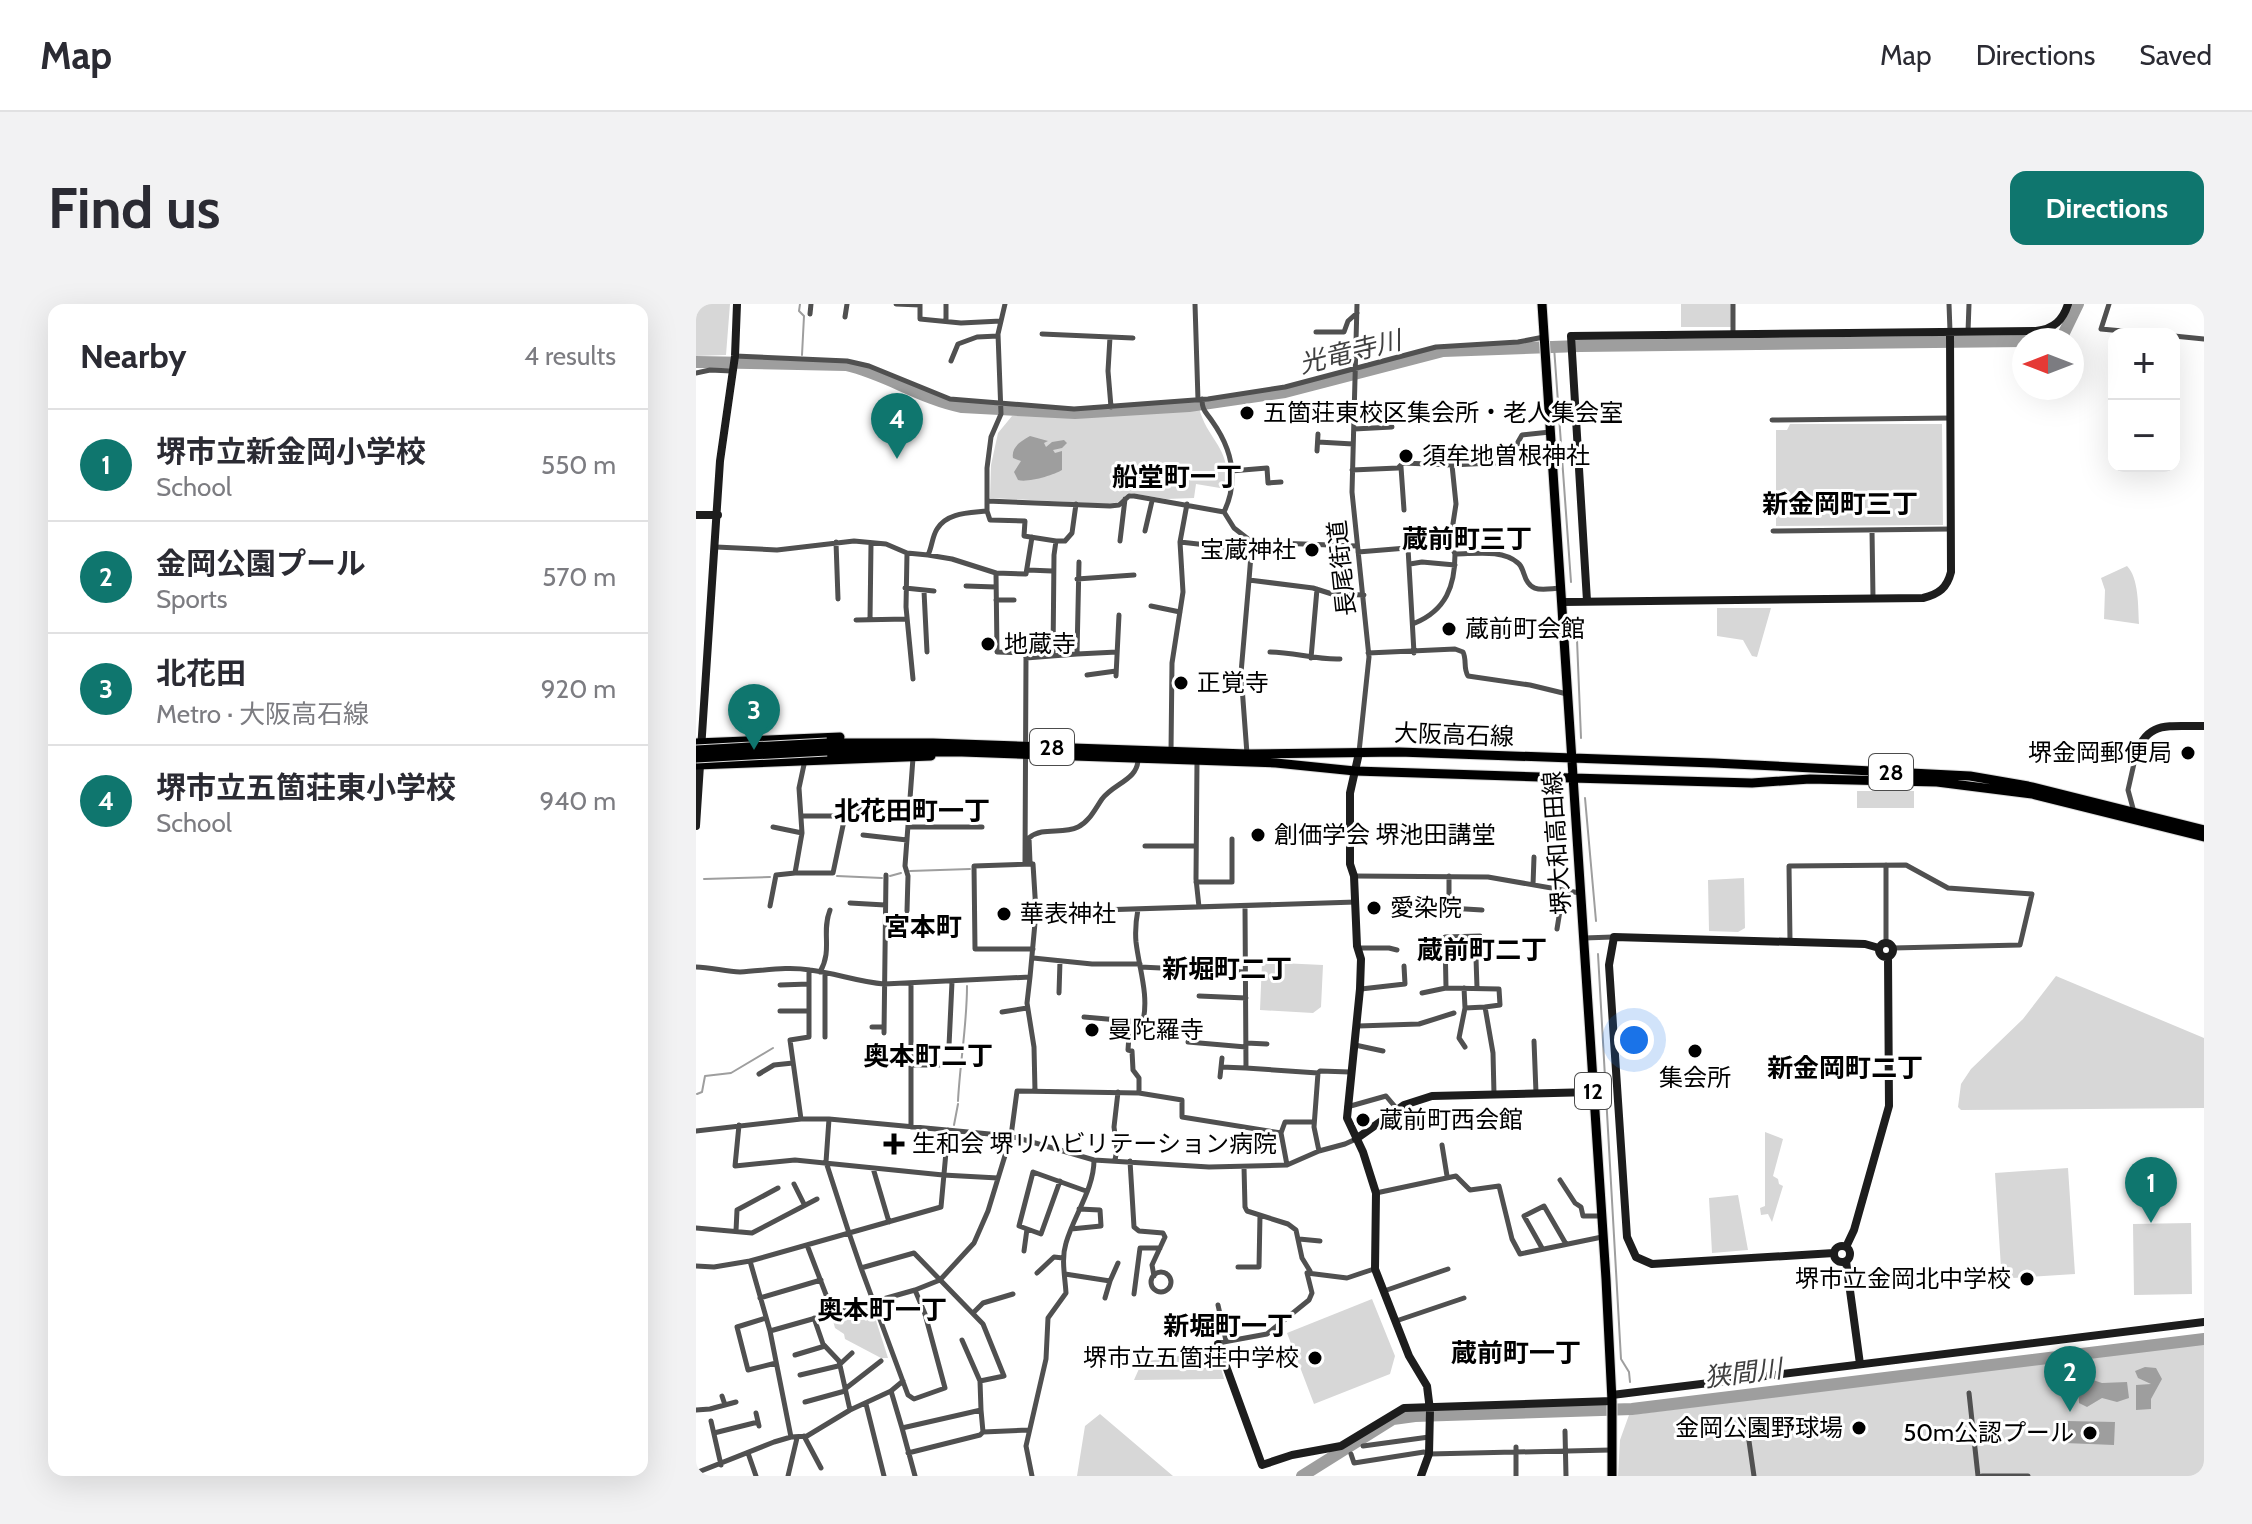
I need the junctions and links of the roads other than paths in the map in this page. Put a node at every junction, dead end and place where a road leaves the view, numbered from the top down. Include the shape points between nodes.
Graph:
1 (737, 304) edge
2 (811, 304) edge
3 (847, 304) edge
4 (896, 304) edge
5 (920, 304) edge
6 (946, 304) edge
7 (1005, 304) edge
8 (1195, 304) edge
9 (1357, 304) edge
10 (1542, 304) edge
11 (1733, 304) edge
12 (1949, 304) edge
13 (1969, 304) edge
14 (2068, 304) edge
15 (2109, 304) edge
16 (1357, 313) junction
17 (810, 314) dead end
18 (845, 317) dead end
19 (946, 321) junction
20 (1001, 321) junction
21 (2108, 330) edge
22 (1316, 332) dead end
23 (1968, 332) junction
24 (1042, 334) dead end
25 (1733, 334) junction
26 (998, 336) junction
27 (1110, 337) junction
28 (2180, 337) edge
29 (1133, 338) dead end
30 (1545, 338) junction
31 (2204, 339) edge
32 (1949, 340) junction
33 (951, 361) dead end
34 (734, 362) junction
35 (696, 373) edge
36 (1356, 373) junction
37 (1200, 400) junction
38 (1001, 405) junction
39 (1111, 407) junction
40 (1950, 418) junction
41 (1772, 420) dead end
42 (1392, 427) dead end
43 (1354, 429) junction
44 (1550, 432) junction
45 (1318, 434) dead end
46 (1318, 442) junction
47 (1353, 444) junction
48 (1317, 451) dead end
49 (1452, 465) junction
50 (1401, 466) junction
51 (1352, 470) junction
52 (1231, 471) junction
53 (1281, 482) dead end
54 (1125, 499) junction
55 (987, 501) junction
56 (1152, 501) junction
57 (1076, 504) junction
58 (1187, 504) junction
59 (1404, 510) dead end
60 (987, 511) junction
61 (1224, 512) junction
62 (696, 515) edge
63 (718, 515) junction
64 (1951, 529) junction
65 (1872, 530) junction
66 (1145, 531) dead end
67 (1773, 531) dead end
68 (1032, 537) junction
69 (1056, 541) junction
70 (1120, 541) dead end
71 (836, 542) junction
72 (1180, 542) junction
73 (1252, 542) junction
74 (871, 544) junction
75 (716, 547) junction
76 (1419, 547) dead end
77 (1408, 548) junction
78 (1357, 549) junction
79 (1252, 550) junction
80 (907, 553) junction
81 (1455, 554) junction
82 (928, 555) junction
83 (1079, 562) dead end
84 (1410, 564) junction
85 (1455, 565) junction
86 (1028, 570) junction
87 (1052, 571) junction
88 (996, 573) junction
89 (1134, 575) dead end
90 (1118, 578) junction
91 (1077, 579) junction
92 (1249, 580) junction
93 (966, 586) dead end
94 (996, 587) junction
95 (905, 588) junction
96 (1562, 588) junction
97 (1118, 589) dead end
98 (1317, 589) junction
99 (924, 591) junction
100 (934, 591) dead end
101 (1364, 595) junction
102 (1873, 598) junction
103 (838, 599) dead end
104 (996, 600) junction
105 (1014, 600) dead end
106 (1587, 601) junction
107 (1562, 602) junction
108 (1151, 606) dead end
109 (1180, 612) junction
110 (1119, 615) dead end
111 (907, 619) junction
112 (856, 620) dead end
113 (870, 620) junction
114 (1415, 623) junction
115 (927, 652) dead end
116 (1117, 652) junction
117 (1270, 652) dead end
118 (1368, 653) junction
119 (1414, 653) junction
120 (1077, 654) junction
121 (1053, 656) junction
122 (1026, 658) junction
123 (1311, 658) junction
124 (1340, 659) dead end
125 (1087, 675) dead end
126 (707, 677) junction
127 (696, 678) edge
128 (913, 679) dead end
129 (1567, 694) junction
130 (2204, 726) edge
131 (933, 743) junction
132 (698, 745) edge
133 (827, 747) junction
134 (1024, 751) junction
135 (962, 752) junction
136 (1359, 753) junction
137 (1247, 754) junction
138 (1171, 755) junction
139 (913, 758) junction
140 (805, 759) junction
141 (1138, 759) junction
142 (1571, 759) junction
143 (2135, 759) joint
144 (1197, 761) junction
145 (697, 762) edge
146 (1355, 771) junction
147 (1572, 778) junction
148 (858, 810) dead end
149 (909, 811) junction
150 (2134, 812) junction
151 (802, 816) junction
152 (696, 826) edge
153 (773, 827) dead end
154 (908, 827) junction
155 (982, 827) dead end
156 (2204, 830) edge
157 (802, 833) junction
158 (863, 835) dead end
159 (2204, 837) edge
160 (1232, 839) dead end
161 (907, 840) junction
162 (1145, 846) dead end
163 (1196, 846) junction
164 (1534, 857) dead end
165 (1027, 863) junction
166 (1886, 865) junction
167 (795, 873) junction
168 (886, 875) dead end
169 (1354, 876) junction
170 (1449, 876) junction
171 (1196, 882) junction
172 (1533, 885) junction
173 (1563, 892) junction
174 (1580, 893) junction
175 (1356, 902) junction
176 (850, 903) dead end
177 (885, 905) junction
178 (770, 906) dead end
179 (1245, 906) junction
180 (1199, 907) junction
181 (1138, 909) junction
182 (830, 910) dead end
183 (1482, 910) dead end
184 (907, 911) dead end
185 (1036, 912) junction
186 (1557, 929) dead end
187 (1614, 937) junction
188 (1584, 938) junction
189 (1790, 941) junction
190 (1886, 946) junction
191 (1358, 948) junction
192 (1033, 949) junction
193 (1397, 950) dead end
194 (1033, 958) junction
195 (1060, 961) junction
196 (1140, 965) junction
197 (1404, 966) dead end
198 (696, 967) edge
199 (809, 969) junction
200 (1245, 972) junction
201 (823, 973) junction
202 (1030, 977) junction
203 (952, 982) junction
204 (809, 984) junction
205 (884, 984) junction
206 (780, 985) dead end
207 (911, 985) junction
208 (1446, 988) junction
209 (1464, 988) junction
210 (1477, 988) junction
211 (1360, 989) junction
212 (1059, 993) dead end
213 (1422, 993) dead end
214 (1199, 996) dead end
215 (1246, 998) junction
216 (1485, 1007) junction
217 (1027, 1008) junction
218 (1465, 1008) junction
219 (780, 1011) dead end
220 (809, 1011) junction
221 (1002, 1012) dead end
222 (1454, 1013) dead end
223 (1084, 1017) dead end
224 (1132, 1021) junction
225 (1358, 1026) junction
226 (872, 1027) dead end
227 (825, 1037) dead end
228 (1534, 1041) dead end
229 (1188, 1042) dead end
230 (1267, 1044) dead end
231 (1246, 1045) junction
232 (1355, 1045) junction
233 (949, 1046) dead end
234 (1465, 1047) dead end
235 (1383, 1051) dead end
236 (1222, 1058) dead end
237 (793, 1063) junction
238 (911, 1065) junction
239 (939, 1065) dead end
240 (1221, 1067) junction
241 (1246, 1068) junction
242 (1350, 1072) junction
243 (1318, 1073) junction
244 (759, 1074) dead end
245 (1220, 1077) dead end
246 (1035, 1092) junction
247 (1118, 1092) junction
248 (1593, 1092) junction
249 (1139, 1093) junction
250 (1536, 1093) junction
251 (1494, 1094) junction
252 (1346, 1108) junction
253 (1397, 1110) junction
254 (801, 1119) junction
255 (829, 1119) junction
256 (1314, 1122) junction
257 (739, 1125) junction
258 (911, 1127) junction
259 (948, 1130) junction
260 (696, 1131) edge
261 (1281, 1133) junction
262 (1011, 1136) junction
263 (1356, 1139) junction
264 (1442, 1145) dead end
265 (1319, 1151) junction
266 (1094, 1160) junction
267 (1115, 1160) junction
268 (1130, 1161) junction
269 (826, 1162) junction
270 (1287, 1165) junction
271 (1244, 1167) junction
272 (873, 1168) junction
273 (943, 1175) junction
274 (1447, 1176) junction
275 (998, 1178) junction
276 (1560, 1180) dead end
277 (1060, 1181) junction
278 (794, 1184) dead end
279 (778, 1188) dead end
280 (1086, 1191) junction
281 (1376, 1193) junction
282 (817, 1199) dead end
283 (804, 1205) junction
284 (1079, 1209) junction
285 (1260, 1215) junction
286 (1602, 1216) junction
287 (889, 1222) junction
288 (696, 1228) edge
289 (1027, 1229) junction
290 (1071, 1229) junction
291 (736, 1231) junction
292 (849, 1233) junction
293 (1603, 1237) junction
294 (1299, 1239) junction
295 (1320, 1241) dead end
296 (1566, 1244) junction
297 (807, 1245) junction
298 (1846, 1247) junction
299 (1160, 1248) junction
300 (1542, 1248) junction
301 (1024, 1251) dead end
302 (1834, 1253) junction
303 (1063, 1258) junction
304 (750, 1261) junction
305 (1846, 1261) junction
306 (1118, 1263) dead end
307 (696, 1266) edge
308 (1238, 1267) dead end
309 (861, 1268) junction
310 (1375, 1269) junction
311 (1448, 1269) dead end
312 (1310, 1271) junction
313 (1037, 1273) dead end
314 (1065, 1274) junction
315 (1154, 1276) dead end
316 (821, 1280) junction
317 (940, 1280) junction
318 (1110, 1281) junction
319 (915, 1290) junction
320 (1383, 1291) junction
321 (1013, 1294) dead end
322 (1134, 1294) dead end
323 (760, 1298) junction
324 (1105, 1298) dead end
325 (1464, 1298) dead end
326 (873, 1301) junction
327 (1218, 1305) dead end
328 (833, 1313) junction
329 (973, 1313) junction
330 (766, 1318) junction
331 (814, 1318) junction
332 (1395, 1321) junction
333 (2204, 1322) edge
334 (770, 1331) junction
335 (962, 1340) dead end
336 (1222, 1342) junction
337 (825, 1346) junction
338 (852, 1353) dead end
339 (795, 1355) dead end
340 (881, 1361) dead end
341 (776, 1363) junction
342 (840, 1363) junction
343 (1860, 1364) junction
344 (800, 1375) dead end
345 (903, 1381) junction
346 (980, 1381) junction
347 (845, 1390) junction
348 (891, 1391) junction
349 (1969, 1393) dead end
350 (722, 1396) dead end
351 (736, 1402) dead end
352 (805, 1402) dead end
353 (866, 1404) junction
354 (1612, 1404) junction
355 (725, 1405) junction
356 (1430, 1409) junction
357 (696, 1410) edge
358 (850, 1410) junction
359 (981, 1410) junction
360 (756, 1413) dead end
361 (1746, 1420) dead end
362 (711, 1421) dead end
363 (902, 1428) junction
364 (1028, 1430) junction
365 (1565, 1431) dead end
366 (983, 1432) junction
367 (714, 1433) junction
368 (1430, 1436) junction
369 (798, 1437) junction
370 (1363, 1446) dead end
371 (1516, 1449) junction
372 (1565, 1450) junction
373 (1612, 1450) junction
374 (748, 1453) junction
375 (908, 1453) junction
376 (1351, 1454) dead end
377 (1429, 1454) junction
378 (721, 1465) junction
379 (821, 1468) dead end
380 (696, 1473) edge
381 (756, 1476) edge
382 (788, 1476) edge
383 (884, 1476) edge
384 (915, 1476) edge
385 (1032, 1476) edge
386 (1421, 1476) edge
387 (1516, 1476) edge
388 (1566, 1476) edge
389 (1612, 1476) edge
390 (1754, 1476) edge
391 (1980, 1476) edge
392 (2028, 1476) edge

1 - 34 street
2 - 17 street
3 - 18 street
4 - 5 street
5 - 19 street via 920,319
6 - 19 street
7 - 20 street
8 - 37 street
9 - 16 street, 長尾街道
10 - 30 main road, 堺大和高田線 / 12
11 - 25 street
12 - 32 street
13 - 23 street
14 - 23 street via 2061,320 2046,330
15 - 21 street via 2101,329
16 - 22 street via 1344,332
16 - 36 street, 長尾街道
19 - 20 street
20 - 26 street
23 - 32 street
24 - 27 street
25 - 32 street
25 - 106 street via 1571,336
26 - 33 street via 958,344
26 - 38 street
27 - 29 street
27 - 39 street
28 - 31 street
30 - 36 street via 1436,347
30 - 44 main road, 堺大和高田線 / 12
32 - 40 street
34 - 35 street
34 - 38 street via 847,361 950,399
34 - 63 street
36 - 37 street
36 - 43 street, 長尾街道
37 - 39 street
37 - 52 street via 1231,455
38 - 39 street
38 - 55 street via 991,437
40 - 41 street
40 - 64 street
42 - 43 street
43 - 47 street, 長尾街道
44 - 49 street via 1522,435 1511,462
44 - 96 main road, 堺大和高田線 / 12
45 - 46 street
46 - 47 street
46 - 48 street
47 - 51 street, 長尾街道
49 - 50 street
49 - 81 street via 1456,504 1450,543
50 - 51 street
50 - 59 street
51 - 78 street, 長尾街道
52 - 53 street via 1267,468 1268,483
52 - 61 street
54 - 56 street
54 - 57 street via 1110,506
54 - 70 street
55 - 57 street
55 - 60 street
56 - 58 street
56 - 66 street
57 - 69 street via 1072,533 1065,541
58 - 61 street
58 - 72 street
60 - 68 street via 990,520 1025,521 1024,536
60 - 82 street via 943,521
61 - 73 street
62 - 63 street
63 - 75 street
64 - 65 street
64 - 102 street via 1951,572 1943,590 1923,598
65 - 67 street
65 - 102 street
68 - 69 street
68 - 86 street
69 - 87 street
71 - 74 street
71 - 75 street via 777,550
71 - 103 street
72 - 79 street
72 - 109 street
73 - 78 street
73 - 79 street
74 - 80 street
74 - 113 street
75 - 126 street
76 - 77 street
77 - 78 street
77 - 84 street
78 - 101 street, 長尾街道
79 - 92 street
80 - 82 street
80 - 95 street
81 - 85 street
81 - 96 street via 1496,553 1517,562 1534,589
82 - 88 street
83 - 91 street
84 - 85 street
84 - 114 street
85 - 114 street via 1447,599
86 - 87 street
86 - 88 street
87 - 121 street
88 - 94 street
89 - 90 street
90 - 91 street
90 - 97 street
91 - 120 street
92 - 98 street
92 - 137 street via 1241,673
93 - 94 street
94 - 104 street
95 - 99 street
95 - 111 street
96 - 107 main road, 堺大和高田線 / 12
98 - 101 street
98 - 123 street
99 - 100 street
99 - 115 street
101 - 118 street, 長尾街道
102 - 106 street
104 - 105 street
104 - 122 street via 997,652 1025,653
106 - 107 street
107 - 129 main road, 堺大和高田線 / 12
108 - 109 street
109 - 138 street
110 - 116 street
111 - 113 street
111 - 128 street
112 - 113 street
114 - 119 street
116 - 120 street
116 - 125 street via 1116,674
117 - 123 street
118 - 119 street
118 - 136 street, 長尾街道
119 - 129 street via 1455,649 1463,652 1468,676
120 - 121 street
121 - 122 street
122 - 134 street
123 - 124 street
126 - 127 street
126 - 132 street
129 - 142 main road, 堺大和高田線 / 12
130 - 143 street via 2149,732 2139,742
131 - 132 main road via 892,737
131 - 133 main road, 大阪高石線 / 28
131 - 134 main road, 大阪高石線 / 28
132 - 133 main road, 大阪高石線 / 28, bridge
132 - 145 street
133 - 135 main road, 大阪高石線 / 28
133 - 145 main road, 大阪高石線 / 28, bridge
134 - 135 main road, 大阪高石線 / 28
134 - 138 main road, 大阪高石線 / 28
134 - 141 main road, 大阪高石線 / 28
134 - 165 street
135 - 139 main road
136 - 137 main road, 大阪高石線 / 28
136 - 142 main road, 大阪高石線 / 28
136 - 146 street
137 - 138 main road, 大阪高石線 / 28
138 - 141 main road, 大阪高石線 / 28
138 - 144 main road, 大阪高石線 / 28
139 - 140 main road
139 - 149 street
140 - 145 main road
140 - 151 street via 799,788
141 - 165 street via 1134,775 1105,794 1083,824 1033,834
142 - 147 main road, 堺大和高田線 / 12
142 - 150 main road, 大阪高石線 / 28 via 1970,776
143 - 150 street via 2128,790
144 - 146 main road, 大阪高石線 / 28
144 - 163 street
145 - 152 street
146 - 147 main road, 大阪高石線 / 28
146 - 169 street via 1350,793
147 - 159 main road, 大阪高石線 / 28 via 1971,785 2032,794
147 - 174 main road, 堺大和高田線 / 12
148 - 149 street
149 - 154 street
150 - 156 main road, 大阪高石線 / 28
151 - 157 street
151 - 167 street via 845,816 833,873
153 - 157 street
154 - 155 street
154 - 161 street
157 - 167 street
158 - 161 street
160 - 171 street via 1232,882
161 - 184 street
162 - 163 street
163 - 171 street
164 - 172 street
165 - 185 street via 1033,864
165 - 192 street via 974,866 975,949
166 - 189 street via 1789,866
166 - 190 street
166 - 190 street via 1906,865 1948,888 2032,894 2020,945
167 - 178 street via 776,875
168 - 177 street
169 - 170 street
169 - 175 street
170 - 172 street
170 - 183 street via 1449,908
171 - 180 street
172 - 173 street
173 - 174 street
173 - 186 street
174 - 188 main road, 堺大和高田線 / 12
175 - 179 street
175 - 191 street
176 - 177 street
177 - 205 street
179 - 180 street
179 - 200 street
180 - 181 street
181 - 185 street
181 - 196 street
182 - 201 street via 824,926 828,948
185 - 192 street
187 - 188 street
187 - 189 street
187 - 302 street via 1609,965 1627,1237 1636,1257 1652,1264
188 - 248 main road, 堺大和高田線 / 12
189 - 190 street
190 - 298 street via 1881,956 1888,957 1889,1106
191 - 193 street
191 - 211 street
192 - 194 street
194 - 195 street
194 - 202 street
195 - 196 street
195 - 212 street
196 - 200 street
196 - 224 street via 1145,1017
197 - 211 street via 1405,984
198 - 199 street via 735,972
199 - 201 street
199 - 204 street
200 - 215 street
201 - 205 street
201 - 227 street
202 - 203 street
202 - 217 street
203 - 207 street
203 - 233 street
204 - 206 street
204 - 220 street
205 - 207 street
205 - 226 street via 884,1030
207 - 238 street
208 - 209 street
208 - 210 street via 1445,937 1480,936
208 - 213 street
209 - 210 street
209 - 218 street
210 - 216 street via 1499,989 1500,1005
211 - 225 street
214 - 215 street
215 - 231 street
216 - 218 street
216 - 251 street
217 - 221 street
217 - 246 street
218 - 234 street via 1459,1038
219 - 220 street
220 - 237 street via 809,1037 790,1040
222 - 225 street via 1419,1024
223 - 224 street
224 - 249 street via 1128,1050
225 - 232 street
228 - 250 street
229 - 231 street
230 - 231 street
231 - 241 street
232 - 235 street
232 - 242 street
236 - 240 street
237 - 244 street
237 - 254 street
238 - 239 street
238 - 258 street
240 - 241 street
240 - 245 street
241 - 243 street
242 - 243 street
242 - 252 street
243 - 256 street
246 - 247 street
246 - 262 street via 1017,1091
247 - 249 street
247 - 267 street
248 - 250 street
248 - 286 main road, 堺大和高田線 / 12
249 - 261 street via 1182,1100 1182,1117
250 - 251 street
251 - 253 street via 1432,1096
252 - 253 street via 1386,1096
252 - 263 street
253 - 263 street
254 - 255 street
254 - 257 street
255 - 258 street
255 - 269 street
256 - 261 street via 1285,1122
256 - 265 street
257 - 260 street
257 - 269 street via 735,1166
258 - 259 street
259 - 262 street
259 - 273 street
261 - 270 street
262 - 266 street
262 - 275 street
263 - 265 street
263 - 281 street
264 - 274 street
265 - 270 street
266 - 267 street
266 - 280 street
267 - 268 street
268 - 271 street
268 - 299 street via 1134,1227 1163,1233
269 - 272 street
269 - 292 street
270 - 271 street
271 - 285 street via 1245,1207
272 - 273 street
272 - 287 street
273 - 275 street
273 - 287 street via 941,1207
274 - 281 street
274 - 300 street via 1456,1176 1470,1190 1499,1186 1520,1254
275 - 317 street via 974,1243
276 - 286 street via 1583,1216
277 - 280 street
277 - 289 street via 1041,1234
277 - 289 street via 1033,1172 1019,1226
278 - 283 street
279 - 291 street via 737,1210
280 - 284 street
281 - 310 street
282 - 283 street
283 - 291 street via 752,1233
284 - 290 street
284 - 290 street via 1100,1210 1101,1226
285 - 294 street via 1288,1224
285 - 308 street via 1259,1267
286 - 293 main road, 堺大和高田線 / 12
287 - 292 street
288 - 291 street
289 - 301 street
290 - 303 street
292 - 297 street
292 - 309 street
293 - 296 street
293 - 354 main road, 堺大和高田線 / 12
294 - 295 street
294 - 312 street
296 - 300 street
296 - 300 street via 1544,1206 1524,1216
297 - 304 street
297 - 316 street
298 - 302 street
298 - 305 street
299 - 315 street via 1152,1265
299 - 322 street via 1140,1248
302 - 305 street via 1838,1262
303 - 313 street via 1054,1257
303 - 314 street
304 - 307 street
304 - 323 street
305 - 343 street
306 - 318 street
309 - 317 street via 914,1253
309 - 326 street
310 - 312 street via 1347,1278
310 - 320 street
311 - 320 street
312 - 336 street via 1309,1300 1272,1330
314 - 318 street
314 - 364 street via 1064,1299 1048,1318 1046,1359
316 - 323 street
316 - 328 street
317 - 319 street
317 - 329 street
318 - 324 street
319 - 326 street
319 - 345 street via 945,1388 914,1399
320 - 332 street
321 - 329 street via 983,1303
323 - 330 street
325 - 332 street
326 - 328 street
326 - 345 street
327 - 336 street
328 - 331 street
329 - 346 street via 983,1324 1004,1376
330 - 334 street
330 - 341 street via 737,1327 748,1370
331 - 334 street
331 - 337 street
332 - 356 street via 1427,1386
333 - 343 street
334 - 341 street
335 - 346 street
336 - 356 street via 1262,1465 1341,1446 1404,1408
337 - 339 street
337 - 342 street
338 - 342 street
340 - 347 street
341 - 369 street
342 - 344 street
342 - 347 street
343 - 354 street
345 - 348 street
346 - 359 street
347 - 352 street
347 - 358 street
348 - 353 street
348 - 363 street
349 - 391 street
350 - 355 street
351 - 355 street
353 - 358 street
353 - 383 street
354 - 356 street
354 - 373 main road, 堺大和高田線 / 12
355 - 357 street
356 - 368 street
358 - 369 street
359 - 363 street
359 - 366 street
360 - 367 street via 759,1424
361 - 390 street
362 - 367 street
363 - 375 street
364 - 366 street
364 - 385 street
365 - 372 street
366 - 375 street
367 - 378 street
368 - 370 street
368 - 377 street
369 - 374 street
369 - 379 street
369 - 382 street
371 - 372 street
371 - 377 street
371 - 387 street
372 - 373 street
372 - 388 street
373 - 389 main road, 堺大和高田線 / 12
374 - 378 street
374 - 381 street
375 - 384 street
376 - 377 street via 1354,1463
377 - 386 street
378 - 380 street
391 - 392 street

